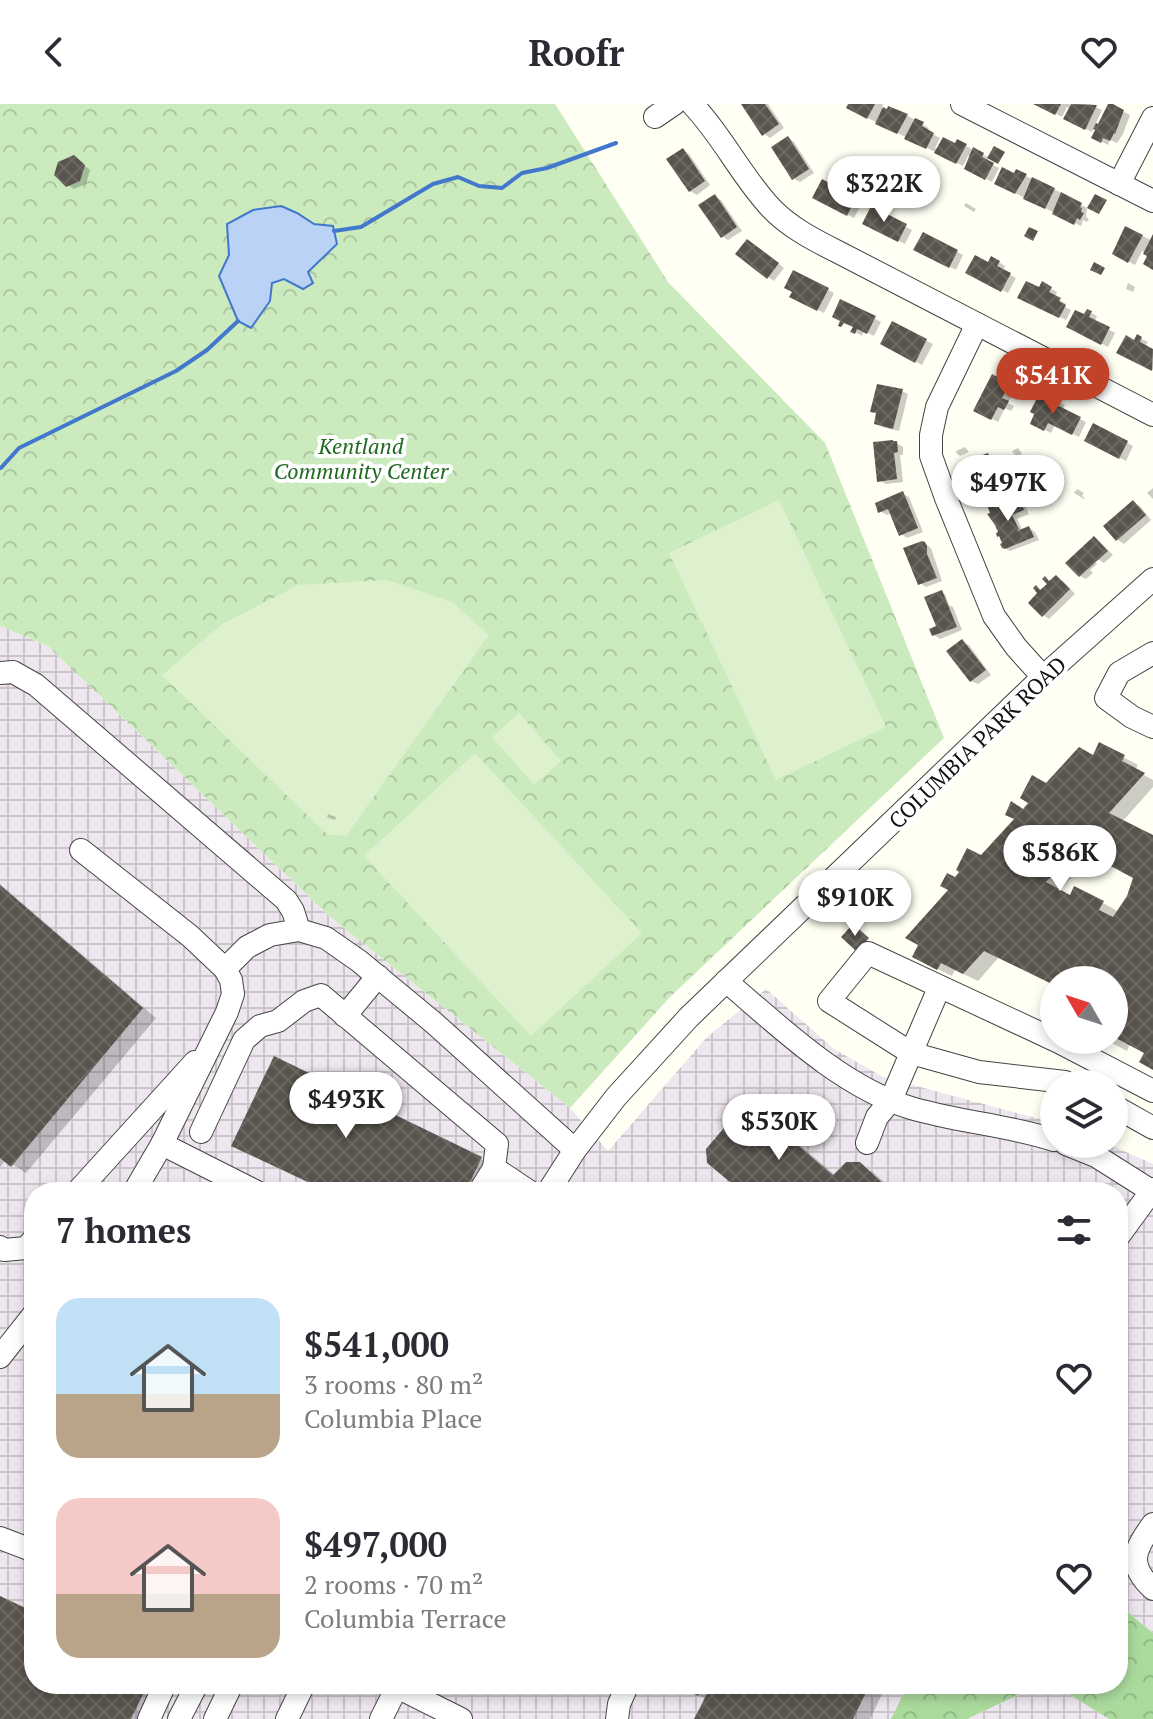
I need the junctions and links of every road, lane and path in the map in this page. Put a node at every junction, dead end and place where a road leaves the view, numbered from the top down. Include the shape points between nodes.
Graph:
1 (674, 104) edge
2 (692, 104) edge
3 (962, 104) edge
4 (655, 117) dead end
5 (1153, 118) edge
6 (1119, 184) junction
7 (1153, 201) edge
8 (977, 324) junction
9 (1153, 415) edge
10 (1153, 579) edge
11 (1152, 656) edge
12 (0, 673) edge
13 (1043, 677) junction
14 (1153, 727) edge
15 (81, 850) dead end
16 (299, 930) junction
17 (225, 969) junction
18 (378, 976) junction
19 (726, 981) junction
20 (939, 988) junction
21 (345, 1016) junction
22 (1040, 1033) edge
23 (212, 1044) junction
24 (911, 1053) junction
25 (1079, 1054) edge
26 (1040, 1080) edge
27 (1153, 1091) edge
28 (891, 1100) junction
29 (1128, 1114) edge
30 (1153, 1128) edge
31 (201, 1132) dead end
32 (1040, 1137) edge
33 (867, 1143) dead end
34 (162, 1144) junction
35 (575, 1150) junction
36 (1099, 1158) edge
37 (494, 1168) junction
38 (86, 1182) edge
39 (140, 1182) edge
40 (237, 1182) edge
41 (485, 1182) edge
42 (515, 1182) edge
43 (554, 1182) edge
44 (1153, 1191) edge
45 (1128, 1224) edge
46 (0, 1247) edge
47 (24, 1248) edge
48 (24, 1325) edge
49 (3, 1348) edge
50 (1153, 1524) edge
51 (0, 1538) edge
52 (24, 1547) edge
53 (1153, 1589) edge
54 (160, 1694) edge
55 (192, 1694) edge
56 (227, 1694) edge
57 (299, 1694) edge
58 (391, 1694) edge
59 (410, 1694) edge
60 (624, 1694) edge
61 (149, 1719) edge
62 (179, 1719) edge
63 (215, 1719) edge
64 (287, 1719) edge
65 (381, 1719) edge
66 (461, 1719) edge
67 (617, 1719) edge

1 - 4 street
2 - 8 street via 740,170 787,222
3 - 6 street
5 - 6 street
6 - 7 street
8 - 9 street
8 - 13 street via 937,407 931,456 994,616
10 - 13 street, COLUMBIA PARK ROAD
11 - 14 street via 1119,673 1106,698
12 - 16 street via 13,672 36,685 274,889 293,911
13 - 19 street, COLUMBIA PARK ROAD
15 - 17 street
16 - 17 street via 270,935 247,947
16 - 18 street via 326,938
17 - 23 street via 233,994
18 - 21 street
18 - 35 street
19 - 28 street via 826,1064
19 - 35 street, COLUMBIA PARK ROAD via 648,1060
20 - 22 street
20 - 24 street
20 - 24 street via 868,953 829,1001
21 - 31 street via 321,995 260,1026 244,1040
21 - 37 street via 497,1144
23 - 34 street
23 - 38 street
24 - 26 street via 979,1072
24 - 28 street
25 - 27 street
28 - 32 street
28 - 33 street
29 - 30 street
34 - 39 street
34 - 40 street
35 - 43 street, COLUMBIA PARK ROAD
36 - 44 street
37 - 41 street
37 - 42 street
44 - 45 street
46 - 47 street
48 - 49 street
50 - 53 street via 1140,1543 1136,1564
51 - 52 street
54 - 61 street
55 - 62 street
56 - 63 street
57 - 64 street
58 - 65 street
59 - 66 street
60 - 67 street

